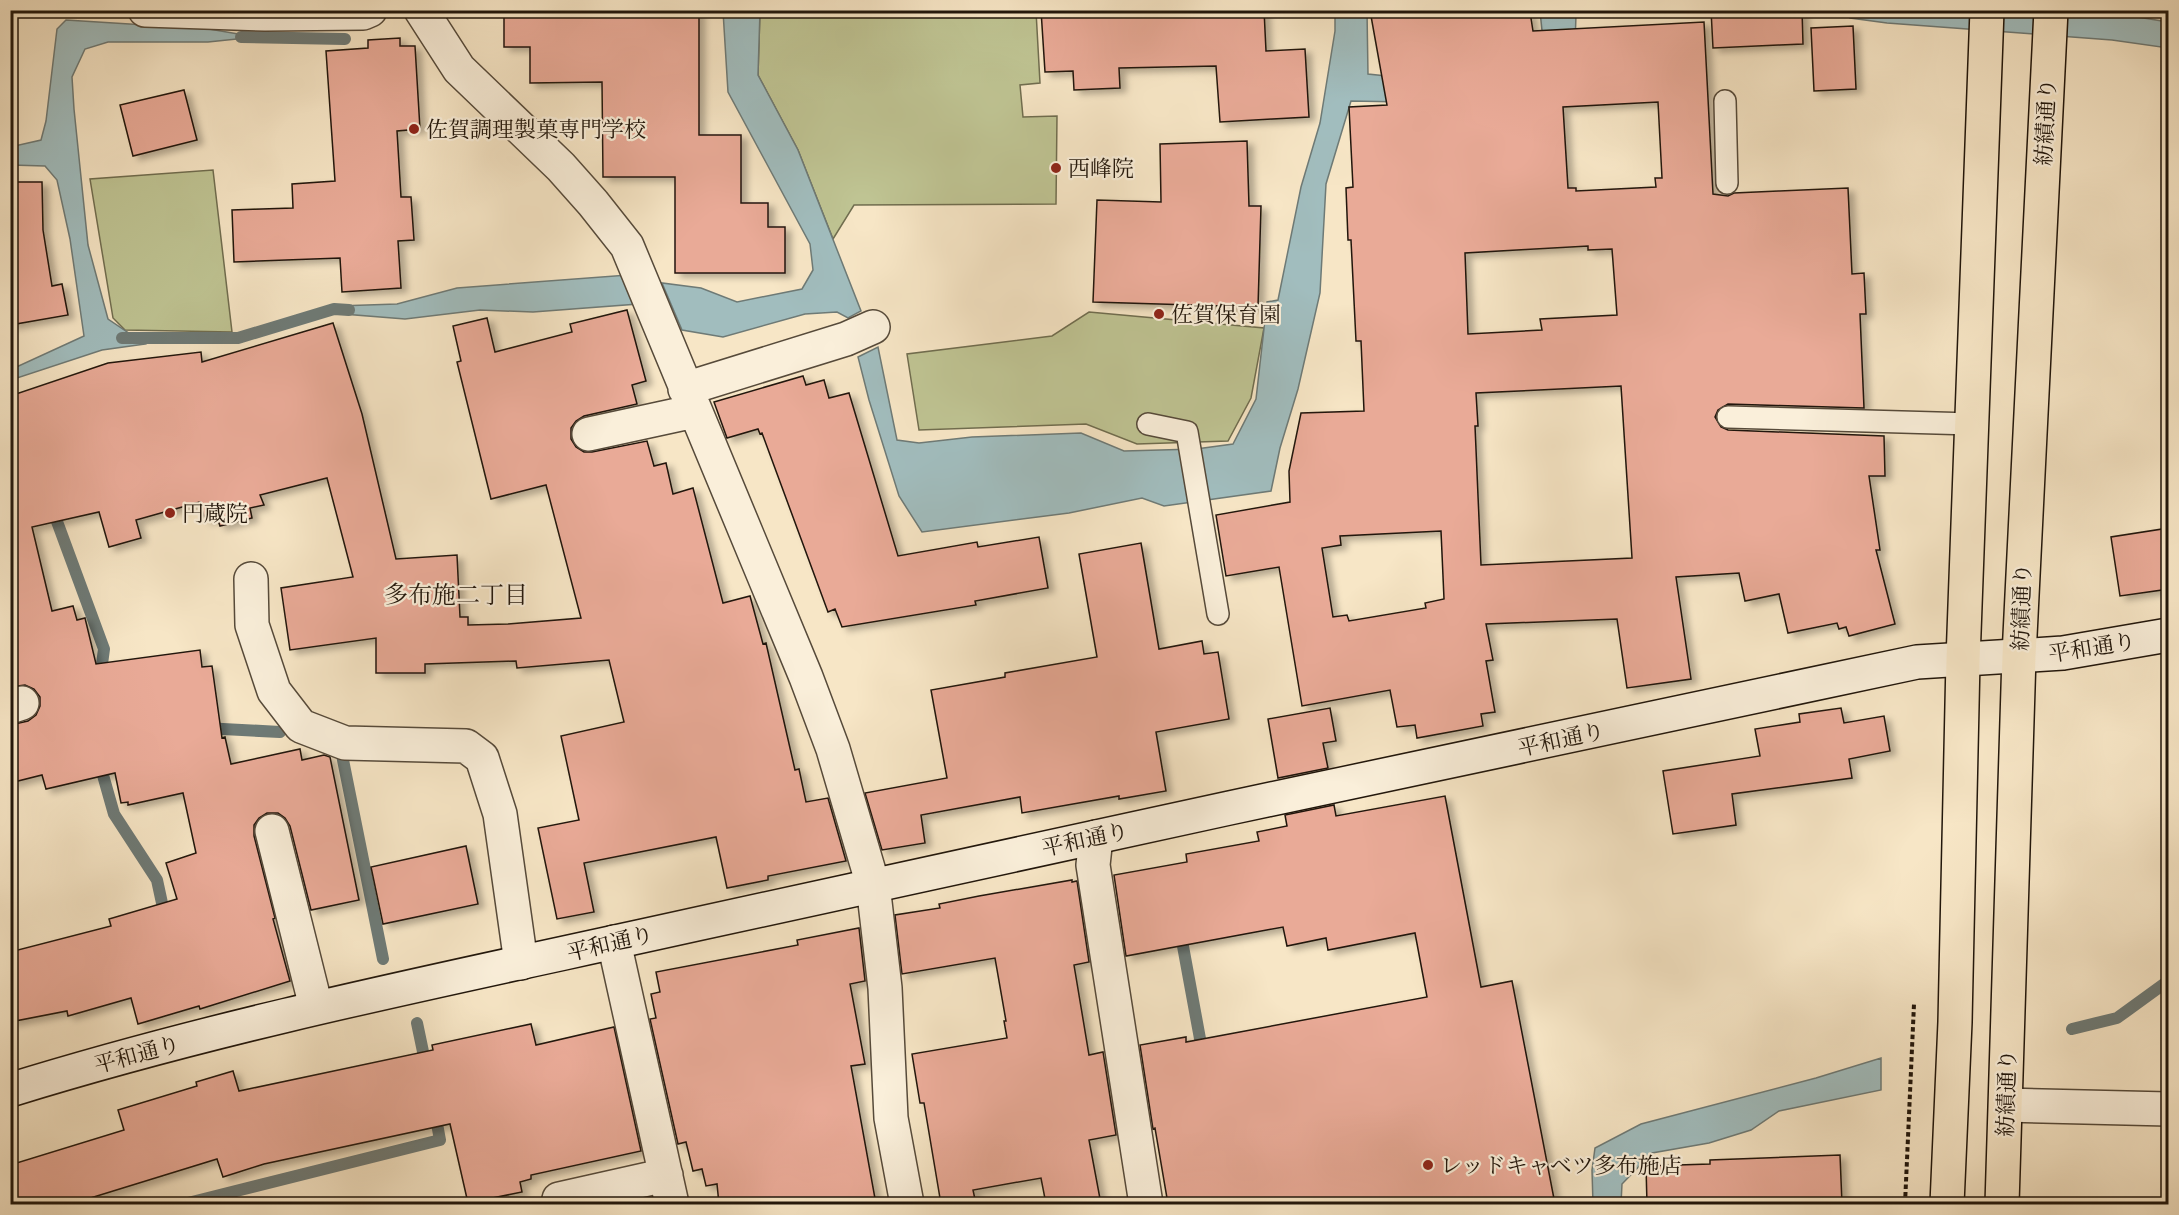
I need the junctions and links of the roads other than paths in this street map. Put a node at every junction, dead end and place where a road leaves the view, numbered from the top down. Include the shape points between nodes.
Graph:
1 (145, 10) edge
2 (370, 10) edge
3 (421, 10) edge
4 (1987, 10) edge
5 (2051, 10) edge
6 (1725, 101) dead end
7 (1727, 183) dead end
8 (859, 333) dead end
9 (690, 400) junction
10 (1728, 417) dead end
11 (1148, 424) dead end
12 (1971, 424) junction
13 (589, 434) dead end
14 (251, 579) dead end
15 (1218, 614) dead end
16 (2169, 635) edge
17 (2019, 656) junction
18 (1963, 660) junction
19 (272, 831) dead end
20 (1096, 837) junction
21 (873, 885) junction
22 (614, 942) junction
23 (521, 963) junction
24 (316, 1007) junction
25 (10, 1090) edge
26 (2006, 1105) junction
27 (2169, 1109) edge
28 (669, 1190) edge
29 (559, 1199) dead end
30 (907, 1204) edge
31 (1146, 1204) edge
32 (1947, 1204) edge
33 (2002, 1204) edge

1 - 2 street via 265,14
3 - 9 street via 459,69 561,167 627,246
4 - 12 highway
5 - 17 highway, 紡績通り
6 - 7 lane
8 - 9 street
9 - 13 street
9 - 21 street via 806,677 833,749
10 - 12 lane
11 - 15 lane via 1187,432
12 - 18 highway
14 - 23 street via 252,625 274,691 301,726 345,742 466,746 483,758 500,814
16 - 17 street, 平和通り via 2063,653
17 - 18 street, 平和通り
17 - 26 highway, 紡績通り
18 - 20 street, 平和通り via 1917,662
18 - 32 highway
19 - 24 street
20 - 21 street, 平和通り
20 - 31 street via 1093,865
21 - 22 street, 平和通り
21 - 30 street via 885,988 891,1118
22 - 23 street, 平和通り
22 - 28 street
23 - 24 street, 平和通り
24 - 25 street, 平和通り
26 - 27 street
26 - 33 highway, 紡績通り
28 - 29 street

